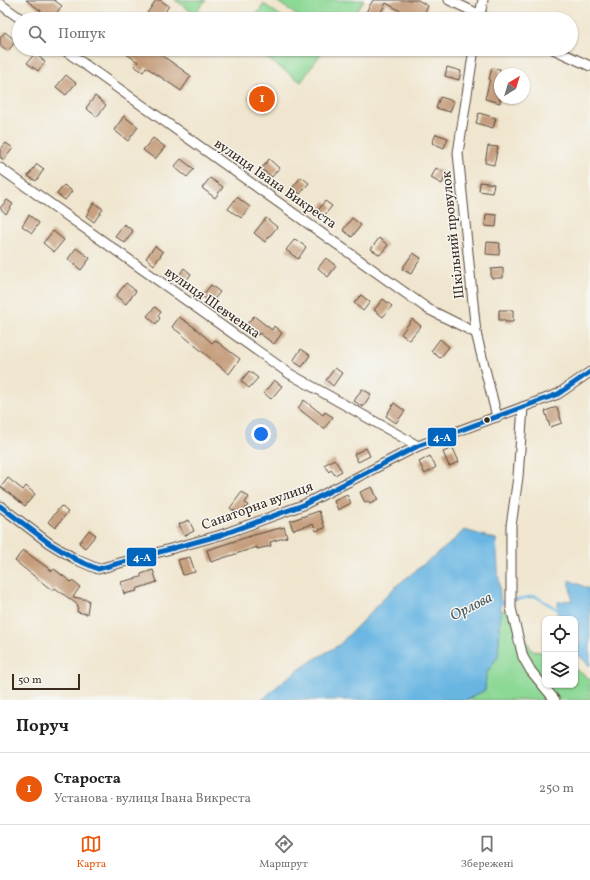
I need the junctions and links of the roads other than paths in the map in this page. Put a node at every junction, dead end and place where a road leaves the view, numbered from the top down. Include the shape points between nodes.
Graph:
1 (449, 0) edge
2 (483, 0) edge
3 (0, 4) edge
4 (470, 12) edge
5 (480, 12) edge
6 (12, 13) edge
7 (73, 56) edge
8 (473, 56) edge
9 (568, 56) edge
10 (590, 66) edge
11 (0, 168) edge
12 (476, 333) junction
13 (590, 372) edge
14 (523, 407) junction
15 (497, 417) junction
16 (418, 446) junction
17 (0, 506) edge
18 (555, 700) edge

1 - 4 street
2 - 5 street
3 - 6 street
7 - 12 street, вулиця Івана Викреста via 428,309
8 - 12 street, Шкільний провулок via 458,153
9 - 10 street
11 - 16 street, вулиця Шевченка via 290,374
12 - 15 street, Шкільний провулок
13 - 14 street, Санаторна вулиця via 558,394
14 - 15 street, Санаторна вулиця
14 - 18 street via 518,477 511,526 511,608 524,657 531,672
15 - 16 street, Санаторна вулиця
16 - 17 street, Санаторна вулиця via 303,505 221,535 98,569 77,560 50,543

